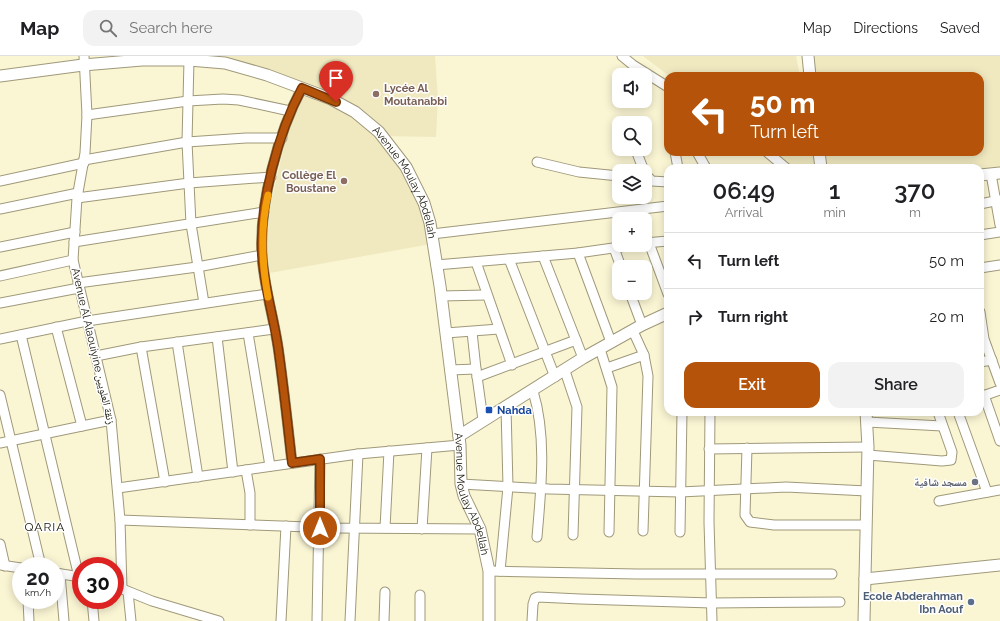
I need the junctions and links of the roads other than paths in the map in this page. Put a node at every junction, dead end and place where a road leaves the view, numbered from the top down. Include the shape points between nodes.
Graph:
1 (622, 56) edge
2 (808, 56) edge
3 (84, 60) edge
4 (189, 60) junction
5 (810, 72) edge
6 (0, 76) edge
7 (664, 85) edge
8 (302, 88) junction
9 (188, 101) junction
10 (290, 111) junction
11 (87, 116) junction
12 (282, 138) junction
13 (187, 142) junction
14 (772, 156) edge
15 (84, 162) junction
16 (537, 162) dead end
17 (781, 164) edge
18 (990, 174) edge
19 (612, 175) edge
20 (272, 177) junction
21 (0, 181) edge
22 (652, 181) edge
23 (664, 182) edge
24 (189, 183) junction
25 (78, 196) junction
26 (998, 201) edge
27 (984, 203) edge
28 (664, 206) edge
29 (0, 209) edge
30 (264, 212) junction
31 (191, 224) junction
32 (1000, 225) edge
33 (75, 232) junction
34 (1000, 232) edge
35 (432, 234) junction
36 (984, 234) edge
37 (664, 241) edge
38 (74, 242) junction
39 (652, 243) edge
40 (0, 248) edge
41 (612, 248) edge
42 (651, 252) edge
43 (578, 253) junction
44 (262, 254) junction
45 (544, 256) junction
46 (509, 259) junction
47 (73, 260) junction
48 (476, 262) junction
49 (436, 265) junction
50 (1000, 265) edge
51 (197, 267) junction
52 (984, 267) edge
53 (0, 276) edge
54 (664, 284) edge
55 (78, 285) junction
56 (268, 294) junction
57 (486, 295) junction
58 (441, 296) junction
59 (631, 300) edge
60 (0, 303) edge
61 (204, 303) junction
62 (664, 315) edge
63 (87, 321) junction
64 (56, 327) junction
65 (637, 328) junction
66 (274, 329) junction
67 (499, 329) junction
68 (472, 332) junction
69 (248, 333) junction
70 (446, 333) junction
71 (21, 334) junction
72 (217, 337) junction
73 (0, 339) edge
74 (576, 340) junction
75 (984, 340) edge
76 (177, 342) junction
77 (611, 342) junction
78 (141, 347) junction
79 (600, 349) junction
80 (544, 352) junction
81 (644, 354) junction
82 (96, 356) junction
83 (583, 358) junction
84 (992, 360) junction
85 (984, 361) edge
86 (512, 365) junction
87 (607, 368) junction
88 (450, 370) junction
89 (565, 371) junction
90 (476, 373) junction
91 (555, 377) junction
92 (1000, 383) edge
93 (1000, 390) edge
94 (533, 391) junction
95 (984, 395) edge
96 (0, 396) edge
97 (984, 401) edge
98 (506, 407) junction
99 (682, 416) edge
100 (710, 416) edge
101 (939, 416) edge
102 (959, 416) edge
103 (866, 417) edge
104 (111, 420) junction
105 (483, 420) junction
106 (82, 426) junction
107 (942, 426) junction
108 (46, 433) junction
109 (460, 440) junction
110 (11, 441) junction
111 (1000, 441) edge
112 (0, 443) edge
113 (427, 448) junction
114 (747, 448) junction
115 (709, 449) junction
116 (389, 451) junction
117 (868, 451) junction
118 (358, 454) junction
119 (320, 459) junction
120 (292, 463) junction
121 (270, 466) junction
122 (246, 470) junction
123 (233, 472) junction
124 (198, 477) junction
125 (165, 482) junction
126 (461, 484) junction
127 (508, 487) junction
128 (118, 488) junction
129 (541, 488) junction
130 (746, 488) junction
131 (575, 489) junction
132 (611, 489) junction
133 (644, 490) junction
134 (709, 490) junction
135 (1000, 490) edge
136 (867, 491) junction
137 (680, 492) junction
138 (986, 492) junction
139 (939, 501) dead end
140 (120, 520) junction
141 (250, 525) junction
142 (866, 525) junction
143 (286, 526) junction
144 (320, 528) junction
145 (354, 528) junction
146 (384, 528) junction
147 (422, 529) junction
148 (480, 529) junction
149 (643, 531) dead end
150 (609, 532) dead end
151 (680, 532) dead end
152 (573, 534) dead end
153 (537, 537) dead end
154 (0, 544) edge
155 (39, 557) edge
156 (75, 557) edge
157 (121, 557) edge
158 (2, 565) edge
159 (1000, 565) edge
160 (12, 567) edge
161 (495, 571) junction
162 (711, 574) junction
163 (832, 574) dead end
164 (865, 579) junction
165 (124, 590) edge
166 (385, 592) dead end
167 (420, 595) dead end
168 (124, 596) edge
169 (712, 602) junction
170 (840, 602) dead end
171 (28, 609) edge
172 (62, 609) edge
173 (93, 609) edge
174 (198, 618) edge
175 (29, 621) edge
176 (64, 621) edge
177 (94, 621) edge
178 (131, 621) edge
179 (219, 621) edge
180 (281, 621) edge
181 (317, 621) edge
182 (350, 621) edge
183 (384, 621) edge
184 (420, 621) edge
185 (489, 621) edge
186 (532, 621) edge
187 (712, 621) edge
188 (864, 621) edge

1 - 7 street via 633,66
2 - 5 street
3 - 4 street, Avenue Moulay Abdellah
3 - 6 street, Avenue Moulay Abdellah
3 - 11 street, Avenue Al Alaouiyine زنقة العلويين
4 - 8 street, Avenue Moulay Abdellah via 224,63
4 - 9 street
8 - 10 street
8 - 35 street, Avenue Moulay Abdellah via 355,112 379,132 406,167 415,184 424,203
9 - 10 street via 239,100
9 - 11 street
9 - 13 street
10 - 12 street
11 - 15 street, Avenue Al Alaouiyine زنقة العلويين
12 - 13 street
12 - 20 street
13 - 15 street
13 - 24 street
14 - 17 street
15 - 21 street
15 - 25 street, Avenue Al Alaouiyine زنقة العلويين
16 - 19 street via 579,172
18 - 26 street
20 - 24 street
20 - 30 street
22 - 23 street
24 - 25 street
24 - 31 street
25 - 29 street
25 - 33 street, Avenue Al Alaouiyine زنقة العلويين
26 - 27 street
26 - 32 street
28 - 35 street
30 - 31 street
30 - 44 street
31 - 38 street
31 - 51 street
33 - 38 street, Avenue Al Alaouiyine زنقة العلويين
33 - 40 street
34 - 36 street
35 - 49 street, Avenue Moulay Abdellah
37 - 39 street
38 - 47 street, Avenue Al Alaouiyine زنقة العلويين
41 - 43 street
42 - 54 street
43 - 45 street
43 - 77 street
44 - 51 street
44 - 56 street
45 - 46 street
45 - 74 street
46 - 48 street
46 - 80 street
47 - 53 street
47 - 55 street, Avenue Al Alaouiyine زنقة العلويين
48 - 49 street
48 - 57 street
49 - 58 street, Avenue Moulay Abdellah
50 - 52 street
51 - 55 street
51 - 61 street
55 - 60 street
55 - 63 street, Avenue Al Alaouiyine زنقة العلويين
56 - 61 street
56 - 66 street
57 - 58 street
57 - 67 street
58 - 70 street, Avenue Moulay Abdellah
59 - 65 street
61 - 63 street
62 - 65 street
63 - 64 street
63 - 82 street, Avenue Al Alaouiyine زنقة العلويين
64 - 71 street
64 - 106 street
65 - 77 street
65 - 81 street
66 - 69 street
66 - 120 street
67 - 68 street
67 - 86 street
68 - 70 street
68 - 90 street
69 - 72 street
69 - 121 street
70 - 88 street, Avenue Moulay Abdellah
71 - 73 street
71 - 108 street
72 - 76 street
72 - 123 street
74 - 80 street
74 - 83 street
75 - 84 street
76 - 78 street
76 - 124 street
77 - 79 street
78 - 82 street
78 - 125 street
79 - 83 street
79 - 87 street
80 - 86 street
80 - 91 street
81 - 87 street
81 - 133 street via 648,376
82 - 104 street, Avenue Al Alaouiyine زنقة العلويين
83 - 89 street
84 - 85 street
84 - 92 street
86 - 90 street
87 - 132 street via 612,387
88 - 90 street
88 - 109 street, Avenue Moulay Abdellah
89 - 91 street
89 - 131 street via 577,407
90 - 105 street
91 - 94 street
93 - 95 street
94 - 98 street
94 - 129 street via 539,412
96 - 110 street
97 - 111 street
98 - 105 street
98 - 127 street
99 - 137 street
100 - 115 street
101 - 107 street
102 - 138 street
103 - 107 street
103 - 117 street
104 - 106 street
104 - 128 street, Avenue Al Alaouiyine زنقة العلويين
105 - 109 street
106 - 108 street
107 - 117 street via 953,456 949,461
108 - 110 street
108 - 156 street
109 - 113 street
109 - 126 street, Avenue Moulay Abdellah
110 - 112 street
110 - 155 street
113 - 116 street
113 - 147 street
114 - 115 street
114 - 117 street
114 - 130 street
115 - 134 street
116 - 118 street
116 - 146 street
117 - 136 street
118 - 119 street
118 - 145 street
119 - 120 street
119 - 144 street
120 - 121 street
121 - 122 street
122 - 123 street
122 - 141 street via 250,493
123 - 124 street
124 - 125 street
125 - 128 street
126 - 127 street
126 - 148 street, Avenue Moulay Abdellah
127 - 129 street
127 - 161 street
128 - 140 street, Avenue Al Alaouiyine زنقة العلويين
129 - 131 street
129 - 153 street
130 - 134 street
130 - 136 street
130 - 142 street via 745,515 750,522 774,525
131 - 132 street
131 - 152 street
132 - 133 street
132 - 150 street
133 - 137 street
133 - 149 street
134 - 137 street
134 - 162 street
135 - 138 street
136 - 142 street
137 - 151 street
138 - 139 street
140 - 141 street
140 - 157 street, Avenue Al Alaouiyine زنقة العلويين
141 - 143 street
142 - 164 street
143 - 144 street
143 - 180 street
144 - 145 street
144 - 181 street
145 - 146 street
145 - 182 street
146 - 147 street
147 - 148 street
148 - 161 street, Avenue Moulay Abdellah
154 - 158 street
158 - 160 street
159 - 164 street
161 - 162 street
161 - 185 street, Avenue Moulay Abdellah
162 - 163 street
162 - 169 street
164 - 188 street
165 - 174 street
166 - 183 street
167 - 184 street
168 - 178 street, Avenue Al Alaouiyine زنقة العلويين
169 - 170 street
169 - 186 street via 538,596 533,604
169 - 187 street
171 - 175 street
172 - 176 street
173 - 177 street
174 - 179 street

